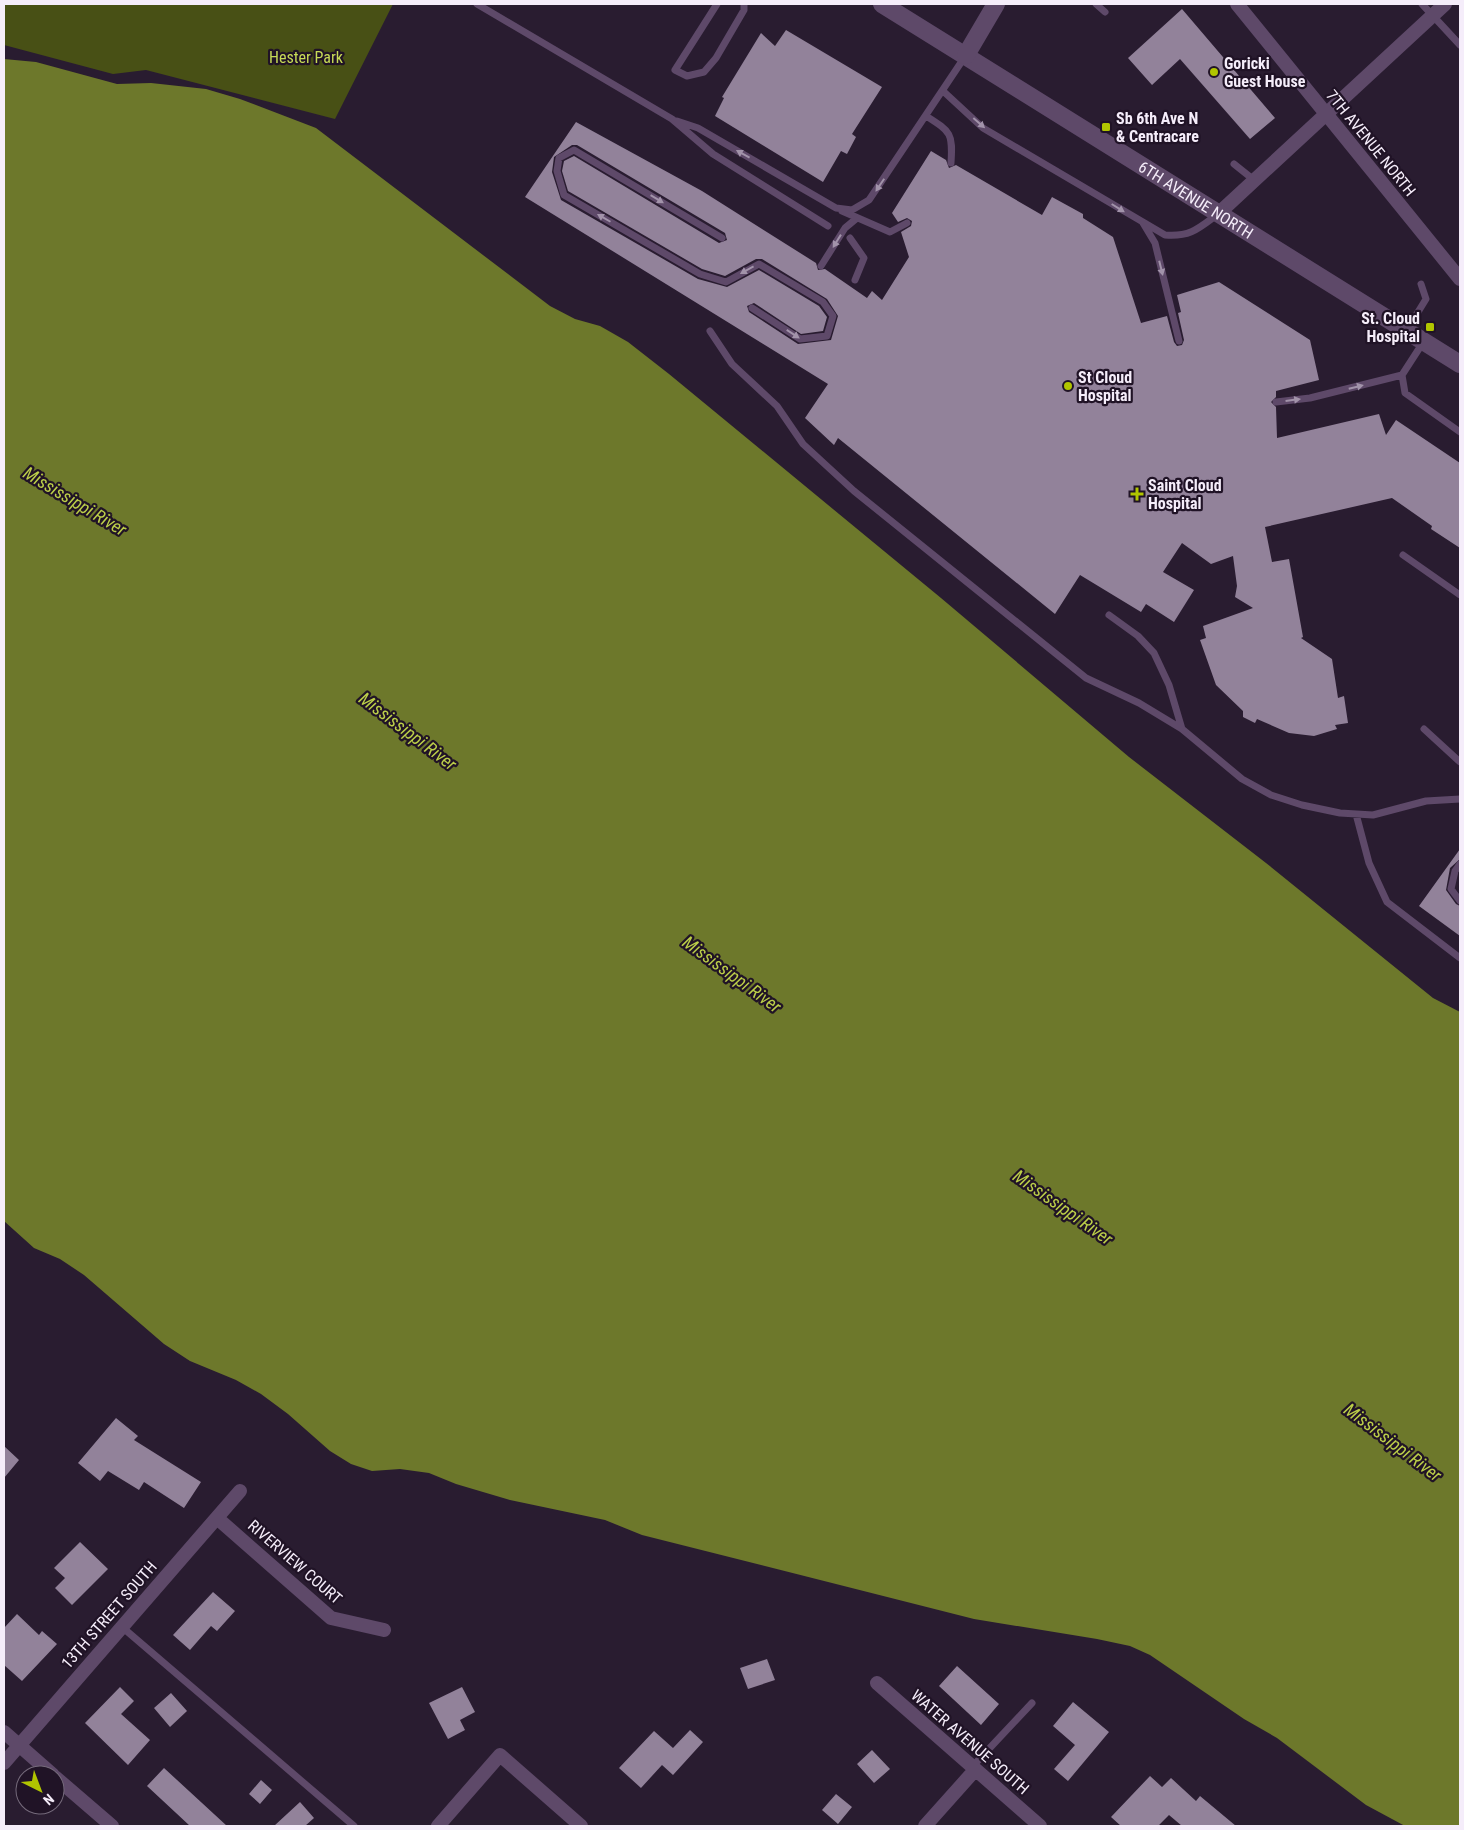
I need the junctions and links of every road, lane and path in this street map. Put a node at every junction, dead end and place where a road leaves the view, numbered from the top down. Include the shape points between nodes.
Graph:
1 (477, 4) edge
2 (717, 4) edge
3 (744, 4) edge
4 (882, 4) edge
5 (996, 4) edge
6 (1096, 4) edge
7 (1237, 4) edge
8 (1422, 4) edge
9 (1445, 4) edge
10 (1105, 12) dead end
11 (1433, 15) junction
12 (1460, 45) edge
13 (966, 55) junction
14 (943, 90) junction
15 (1325, 114) junction
16 (926, 116) junction
17 (672, 119) junction
18 (951, 162) dead end
19 (1234, 164) dead end
20 (1254, 180) junction
21 (836, 208) junction
22 (1218, 214) junction
23 (857, 218) junction
24 (907, 223) dead end
25 (1143, 223) junction
26 (828, 226) dead end
27 (722, 238) dead end
28 (850, 238) dead end
29 (821, 266) dead end
30 (855, 280) dead end
31 (1460, 280) edge
32 (1422, 284) dead end
33 (752, 308) dead end
34 (710, 331) dead end
35 (1407, 331) junction
36 (1180, 341) dead end
37 (1424, 341) junction
38 (1460, 364) edge
39 (1402, 375) junction
40 (1276, 402) dead end
41 (1460, 432) edge
42 (1403, 555) dead end
43 (1460, 595) edge
44 (1109, 615) dead end
45 (1182, 729) junction
46 (1424, 729) dead end
47 (1460, 762) edge
48 (1460, 799) edge
49 (1356, 814) junction
50 (1460, 864) edge
51 (1460, 901) edge
52 (1460, 958) edge
53 (240, 1491) dead end
54 (217, 1518) junction
55 (122, 1627) junction
56 (384, 1630) dead end
57 (877, 1683) dead end
58 (1032, 1703) dead end
59 (4, 1732) edge
60 (19, 1745) junction
61 (4, 1763) edge
62 (42, 1765) edge
63 (973, 1768) junction
64 (65, 1785) edge
65 (112, 1826) edge
66 (354, 1826) edge
67 (438, 1826) edge
68 (582, 1826) edge
69 (925, 1826) edge
70 (1040, 1826) edge

1 - 17 lane
2 - 3 lane via 676,70 687,76 704,72 716,58 744,10
4 - 13 street, 6TH AVENUE NORTH
5 - 13 street
6 - 10 lane
7 - 15 street, 7TH AVENUE NORTH
8 - 11 lane
9 - 11 street
11 - 12 lane
11 - 15 street
13 - 14 lane
13 - 22 street, 6TH AVENUE NORTH
14 - 16 lane
14 -> 25 lane via 984,128
15 - 20 street
15 - 31 street, 7TH AVENUE NORTH
16 - 18 lane via 947,130 952,143
16 -> 21 lane via 869,200 852,210
21 -> 17 lane via 698,128
17 - 26 lane via 713,154
19 - 20 lane
20 - 22 street
21 - 23 lane
22 - 25 lane via 1183,236 1165,235
22 - 35 street, 6TH AVENUE NORTH
23 - 24 lane via 890,232
23 -> 29 lane via 845,228
25 -> 36 lane via 1155,243
33 -> 27 lane via 800,339 827,336 833,316 823,302 759,264 726,282 700,274 564,195 557,171 559,158 574,150
28 - 30 lane via 864,258
32 - 35 lane via 1426,299
34 - 45 lane via 732,364 777,406 803,444 854,491 1086,678 1139,703
35 - 37 street, 6TH AVENUE NORTH
37 - 38 street, 6TH AVENUE NORTH
37 - 39 lane
40 -> 39 lane via 1310,398
39 - 41 lane via 1405,393
42 - 43 lane
44 - 45 lane via 1138,636 1154,653 1169,685
45 - 49 lane via 1242,779 1271,795 1302,805
46 - 47 lane
48 - 49 lane via 1426,801 1373,815
49 - 52 lane via 1369,863 1387,902
50 - 51 lane via 1451,889
53 - 54 street, 13TH STREET SOUTH
54 - 55 street, 13TH STREET SOUTH
54 - 56 street, RIVERVIEW COURT via 331,1618
55 - 60 street, 13TH STREET SOUTH
55 - 66 lane
57 - 63 street, WATER AVENUE SOUTH
58 - 63 lane
59 - 60 street
60 - 61 street, 13TH STREET SOUTH
60 - 62 street
63 - 69 street
63 - 70 street, WATER AVENUE SOUTH
64 - 65 street
67 - 68 street via 500,1755

